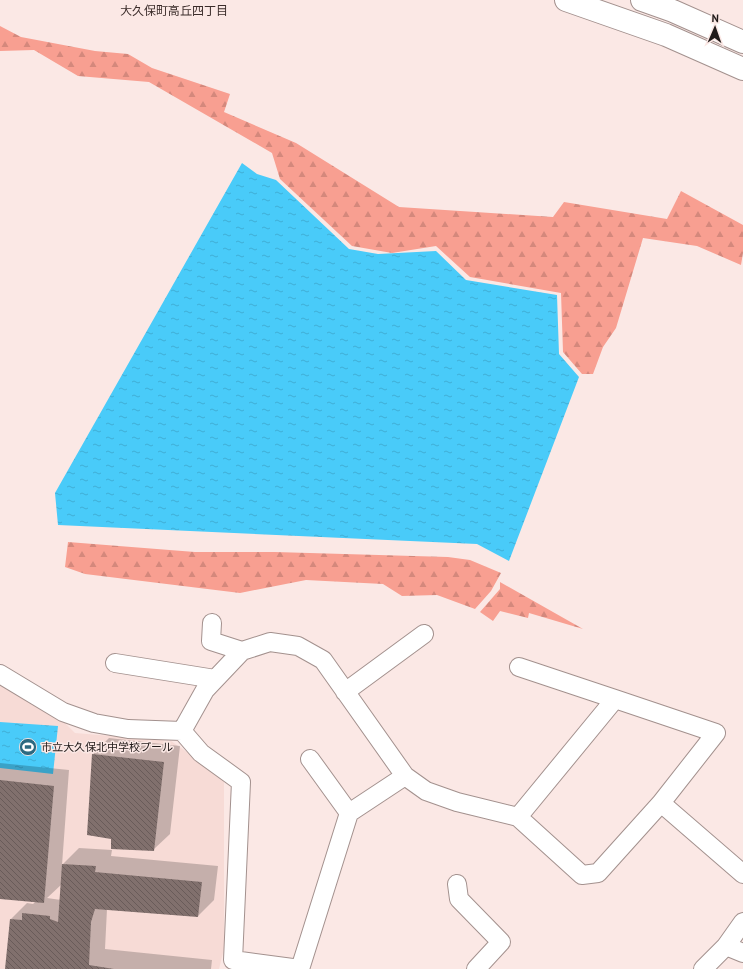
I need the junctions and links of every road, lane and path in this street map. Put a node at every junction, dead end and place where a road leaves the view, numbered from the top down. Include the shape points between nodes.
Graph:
1 (566, 0) edge
2 (642, 0) edge
3 (675, 5) edge
4 (743, 42) edge
5 (743, 69) edge
6 (212, 623) dead end
7 (424, 634) dead end
8 (242, 652) junction
9 (115, 663) dead end
10 (519, 667) dead end
11 (0, 674) edge
12 (215, 679) junction
13 (345, 692) junction
14 (615, 699) junction
15 (182, 731) junction
16 (310, 759) dead end
17 (405, 776) junction
18 (661, 803) junction
19 (350, 813) junction
20 (518, 817) junction
21 (743, 874) edge
22 (457, 884) dead end
23 (743, 922) edge
24 (726, 946) junction
25 (743, 953) edge
26 (300, 969) edge
27 (476, 969) edge
28 (703, 969) edge

1 - 5 street via 666,36
2 - 3 street
3 - 4 street
6 - 8 street via 211,641
7 - 13 street
8 - 12 street
8 - 13 street via 270,642 298,646 323,660
9 - 12 street
10 - 14 street
11 - 15 street via 63,712 94,723 128,729
12 - 15 street via 205,690
13 - 17 street
14 - 18 street via 716,733
14 - 20 street
15 - 26 street via 200,753 241,782 233,960
16 - 19 street
17 - 19 street
17 - 20 street via 426,791 457,802
18 - 20 street via 598,873 582,875
18 - 21 street
19 - 26 street
22 - 27 street via 459,899 501,942
23 - 24 street
24 - 25 street
24 - 28 street

